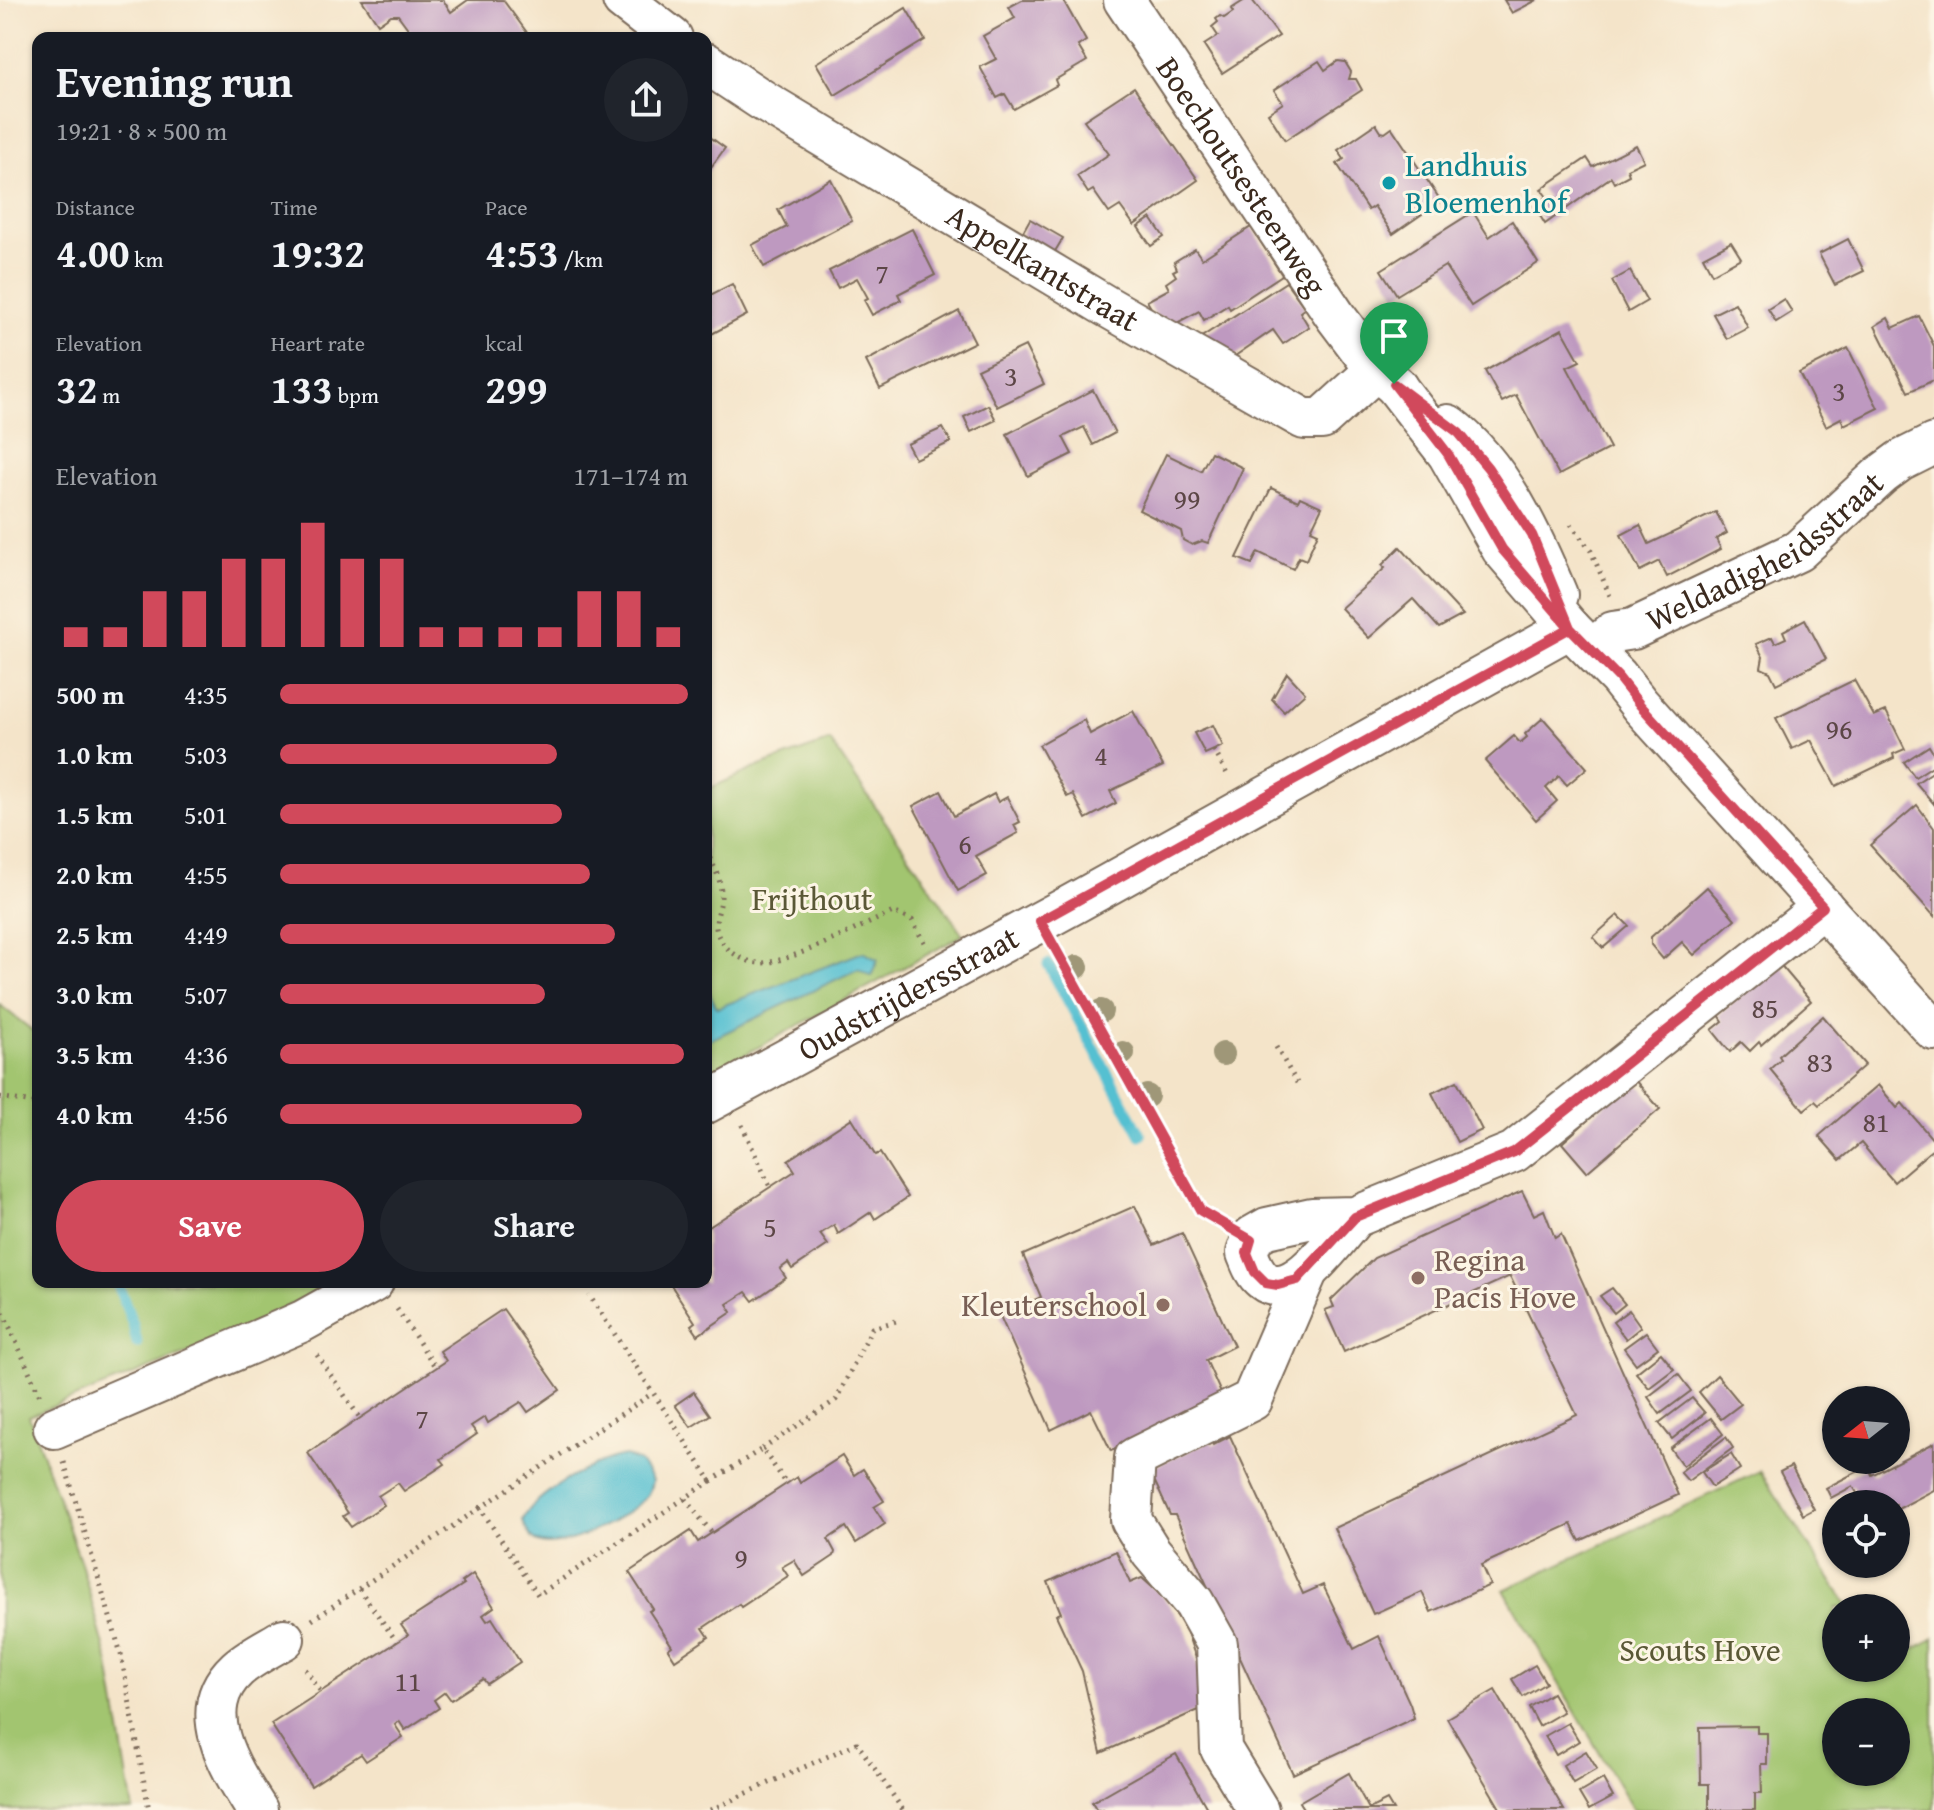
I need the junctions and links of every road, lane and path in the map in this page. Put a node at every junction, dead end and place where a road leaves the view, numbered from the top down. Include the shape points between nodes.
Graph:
1 (623, 0) edge
2 (1124, 0) edge
3 (664, 32) edge
4 (712, 67) edge
5 (1385, 377) junction
6 (1934, 444) edge
7 (1581, 639) junction
8 (712, 863) edge
9 (1823, 907) junction
10 (1040, 921) junction
11 (942, 974) junction
12 (1934, 1030) edge
13 (1276, 1047) dead end
14 (1297, 1083) dead end
15 (0, 1097) edge
16 (716, 1097) edge
17 (32, 1103) edge
18 (770, 1187) dead end
19 (1355, 1217) junction
20 (1251, 1240) junction
21 (1307, 1272) junction
22 (384, 1294) edge
23 (589, 1295) dead end
24 (0, 1305) edge
25 (900, 1320) dead end
26 (296, 1324) junction
27 (436, 1368) dead end
28 (653, 1393) junction
29 (360, 1418) dead end
30 (54, 1428) junction
31 (762, 1449) junction
32 (711, 1481) junction
33 (787, 1484) dead end
34 (685, 1499) junction
35 (480, 1508) junction
36 (712, 1533) dead end
37 (359, 1589) junction
38 (284, 1639) junction
39 (397, 1642) dead end
40 (321, 1692) dead end
41 (149, 1810) edge
42 (257, 1810) edge
43 (710, 1810) edge
44 (903, 1810) edge
45 (1258, 1810) edge

1 - 3 street
2 - 5 street, Boechoutsesteenweg via 1282,240
4 - 5 street, Appelkantstraat via 1304,419 1322,419
5 - 7 street, Boechoutsesteenweg via 1459,433 1488,468 1517,542
6 - 7 street, Weldadigheidsstraat via 1881,475 1798,551 1633,629
7 - 9 street, Boechoutsesteenweg
7 - 10 street, Oudstrijdersstraat
8 - 11 path via 721,898 716,927 736,957 760,963 790,956 893,912 912,920
9 - 12 street, Boechoutsesteenweg
9 - 19 street via 1514,1152
10 - 11 street, Oudstrijdersstraat
10 - 20 path via 1201,1211
11 - 16 street, Oudstrijdersstraat
13 - 14 path
15 - 17 path
16 - 18 path
19 - 20 street via 1289,1222
19 - 21 street
20 - 21 street via 1247,1253 1266,1283 1297,1280
21 - 45 street via 1252,1400 1135,1458 1131,1520 1194,1603 1217,1644 1221,1749
22 - 26 street
22 - 27 path
23 - 28 path
24 - 30 path
25 - 31 path via 872,1328 836,1400
26 - 29 path
26 - 30 street
28 - 32 path
28 - 35 path
30 - 41 path via 121,1654
31 - 32 path
31 - 33 path
32 - 34 path
34 - 35 path via 538,1595
34 - 36 path
35 - 37 path
37 - 38 path
37 - 39 path
38 - 40 path
38 - 42 street via 237,1669 217,1696 216,1726
43 - 44 path via 857,1743

